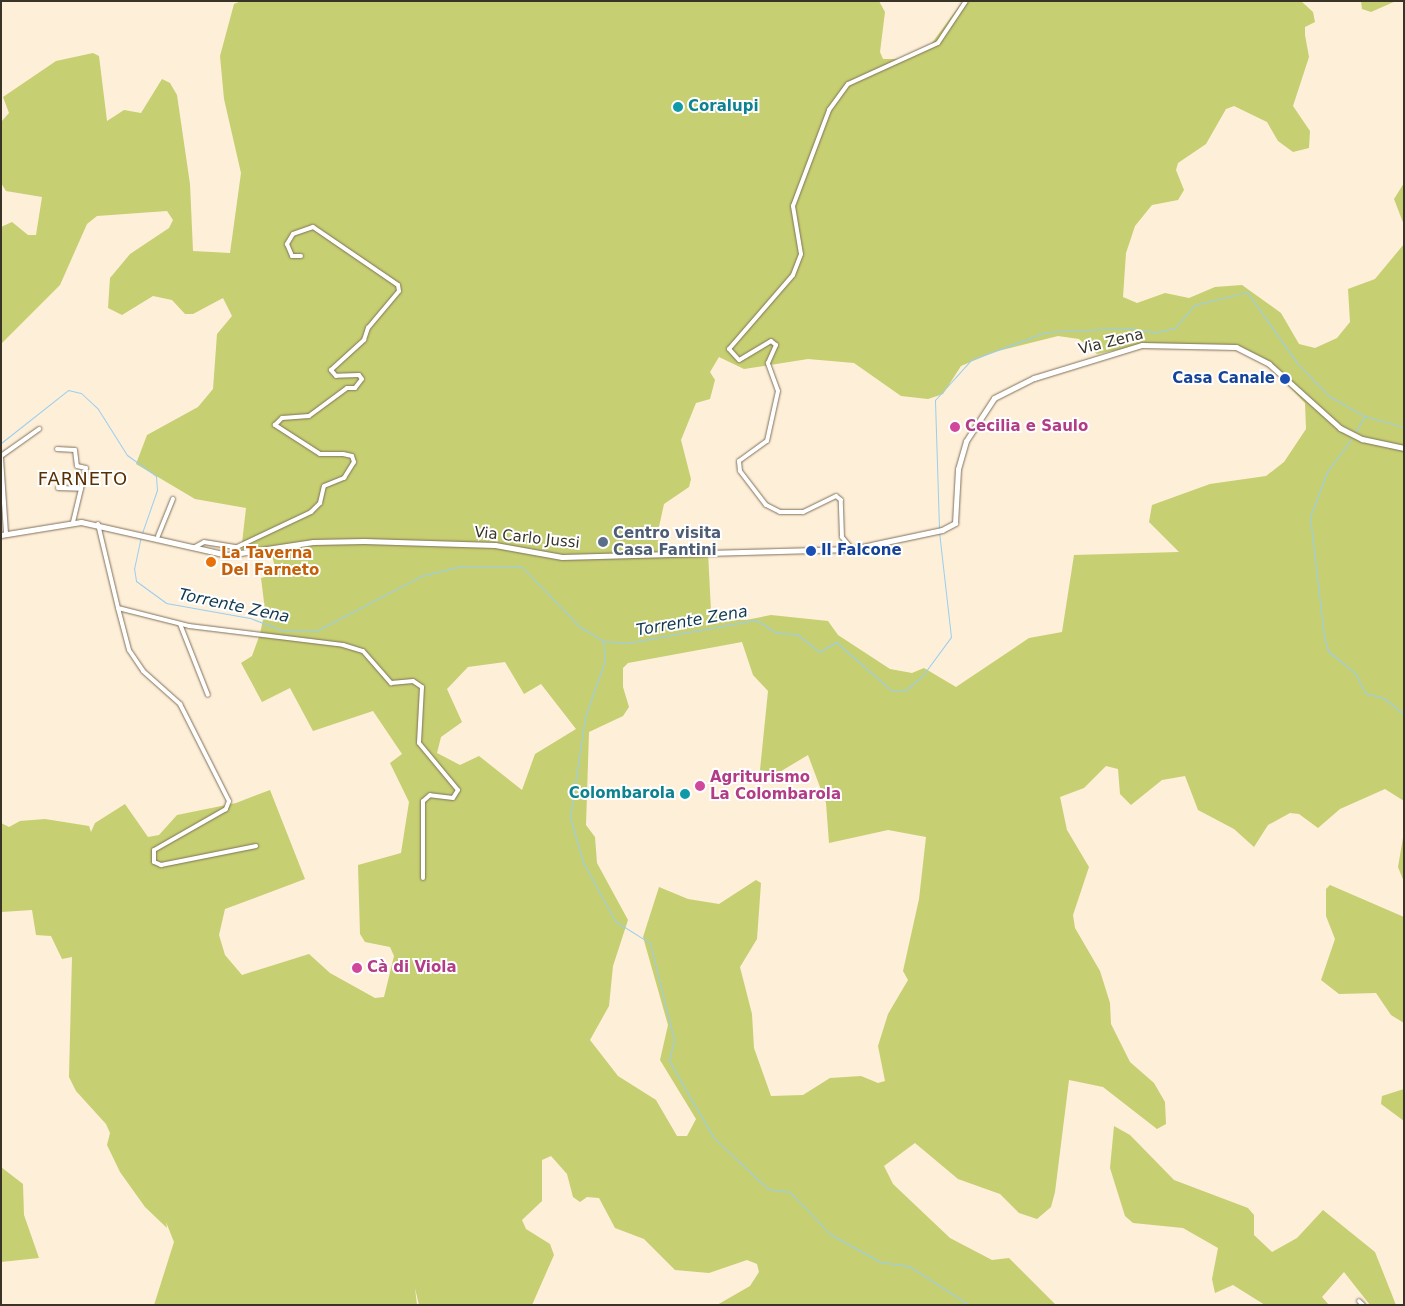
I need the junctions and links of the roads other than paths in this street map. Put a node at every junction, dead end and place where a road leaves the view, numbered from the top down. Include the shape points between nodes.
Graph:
1 (966, 1) edge
2 (302, 256) dead end
3 (39, 428) dead end
4 (1404, 448) edge
5 (57, 449) dead end
6 (1, 457) edge
7 (58, 488) dead end
8 (81, 489) junction
9 (173, 499) dead end
10 (73, 522) junction
11 (98, 524) junction
12 (926, 531) joint
13 (4, 534) edge
14 (158, 536) dead end
15 (193, 548) junction
16 (852, 548) junction
17 (118, 608) junction
18 (180, 624) junction
19 (208, 695) dead end
20 (256, 846) dead end
21 (422, 878) dead end
22 (1359, 1301) dead end
23 (1363, 1305) edge

1 - 16 street via 938,43 848,84 829,110 793,206 800,254 793,275 729,349 739,360 771,341 776,345 768,363 778,391 767,441 739,461 740,471 766,505 780,512 803,512 836,496 841,500 842,537
2 - 15 street via 292,256 287,244 293,234 313,228 398,285 399,291 368,328 364,340 331,370 336,376 359,375 362,379 355,388 347,388 309,416 282,418 275,425 320,454 352,456 354,462 344,478 324,486 320,503 311,512 246,544 204,542
3 - 6 street
4 - 12 street, Via Zena via 1362,439 1340,428 1269,364 1236,347 1142,345 1034,378 994,398 966,441 958,469 958,514 955,522 942,530
5 - 8 street via 75,450 77,466 86,468
6 - 13 street
7 - 8 street
8 - 10 street
9 - 14 street
10 - 11 street, Via Carlo Jussi
10 - 13 street, Via Carlo Jussi
11 - 15 street, Via Carlo Jussi
11 - 17 street
12 - 16 street, Via Carlo Jussi
15 - 16 street, Via Carlo Jussi via 228,554 313,542 364,541 495,545 562,557
17 - 18 street
17 - 20 street via 129,650 143,671 180,704 229,801 226,809 154,850 154,862 161,865
18 - 19 street
18 - 21 street via 343,646 363,652 391,683 414,681 422,687 418,743 458,790 453,798 430,795 423,801
22 - 23 street

